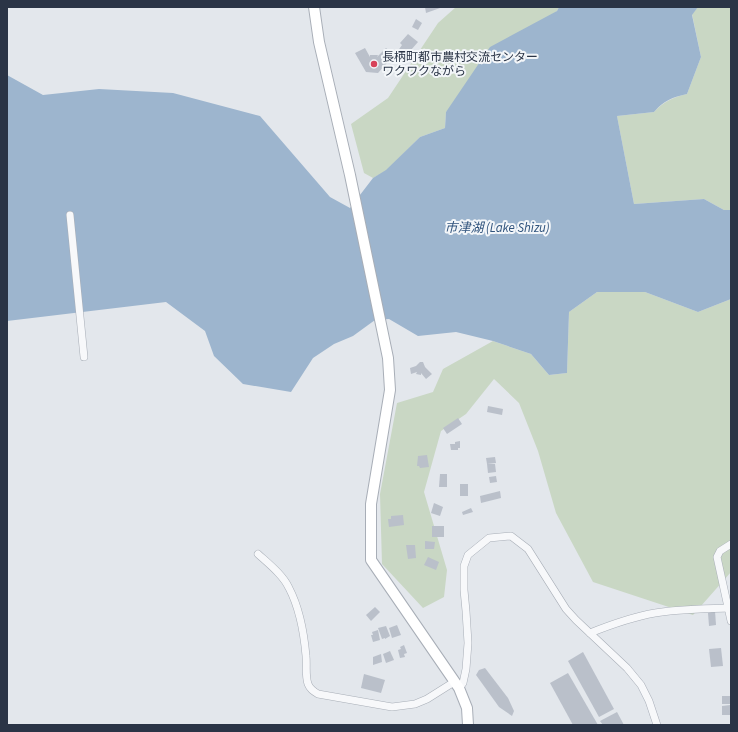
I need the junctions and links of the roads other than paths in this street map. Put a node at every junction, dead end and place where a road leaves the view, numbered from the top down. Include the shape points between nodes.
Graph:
1 (314, 7) edge
2 (70, 215) dead end
3 (84, 357) dead end
4 (731, 544) edge
5 (258, 554) dead end
6 (729, 608) junction
7 (731, 621) edge
8 (590, 633) junction
9 (457, 685) junction
10 (468, 725) edge
11 (657, 725) edge

1 - 9 street via 319,42 388,358 390,390 371,504 371,560
2 - 3 street
4 - 6 street via 720,551 717,557
5 - 9 street via 288,587 297,608 303,633 306,678 312,691 392,708 415,704
6 - 7 street
6 - 8 street via 654,613
8 - 9 street via 566,609 528,549 511,536 488,538 468,555 464,566 468,643 463,683
8 - 11 street via 641,684
9 - 10 street via 467,708

